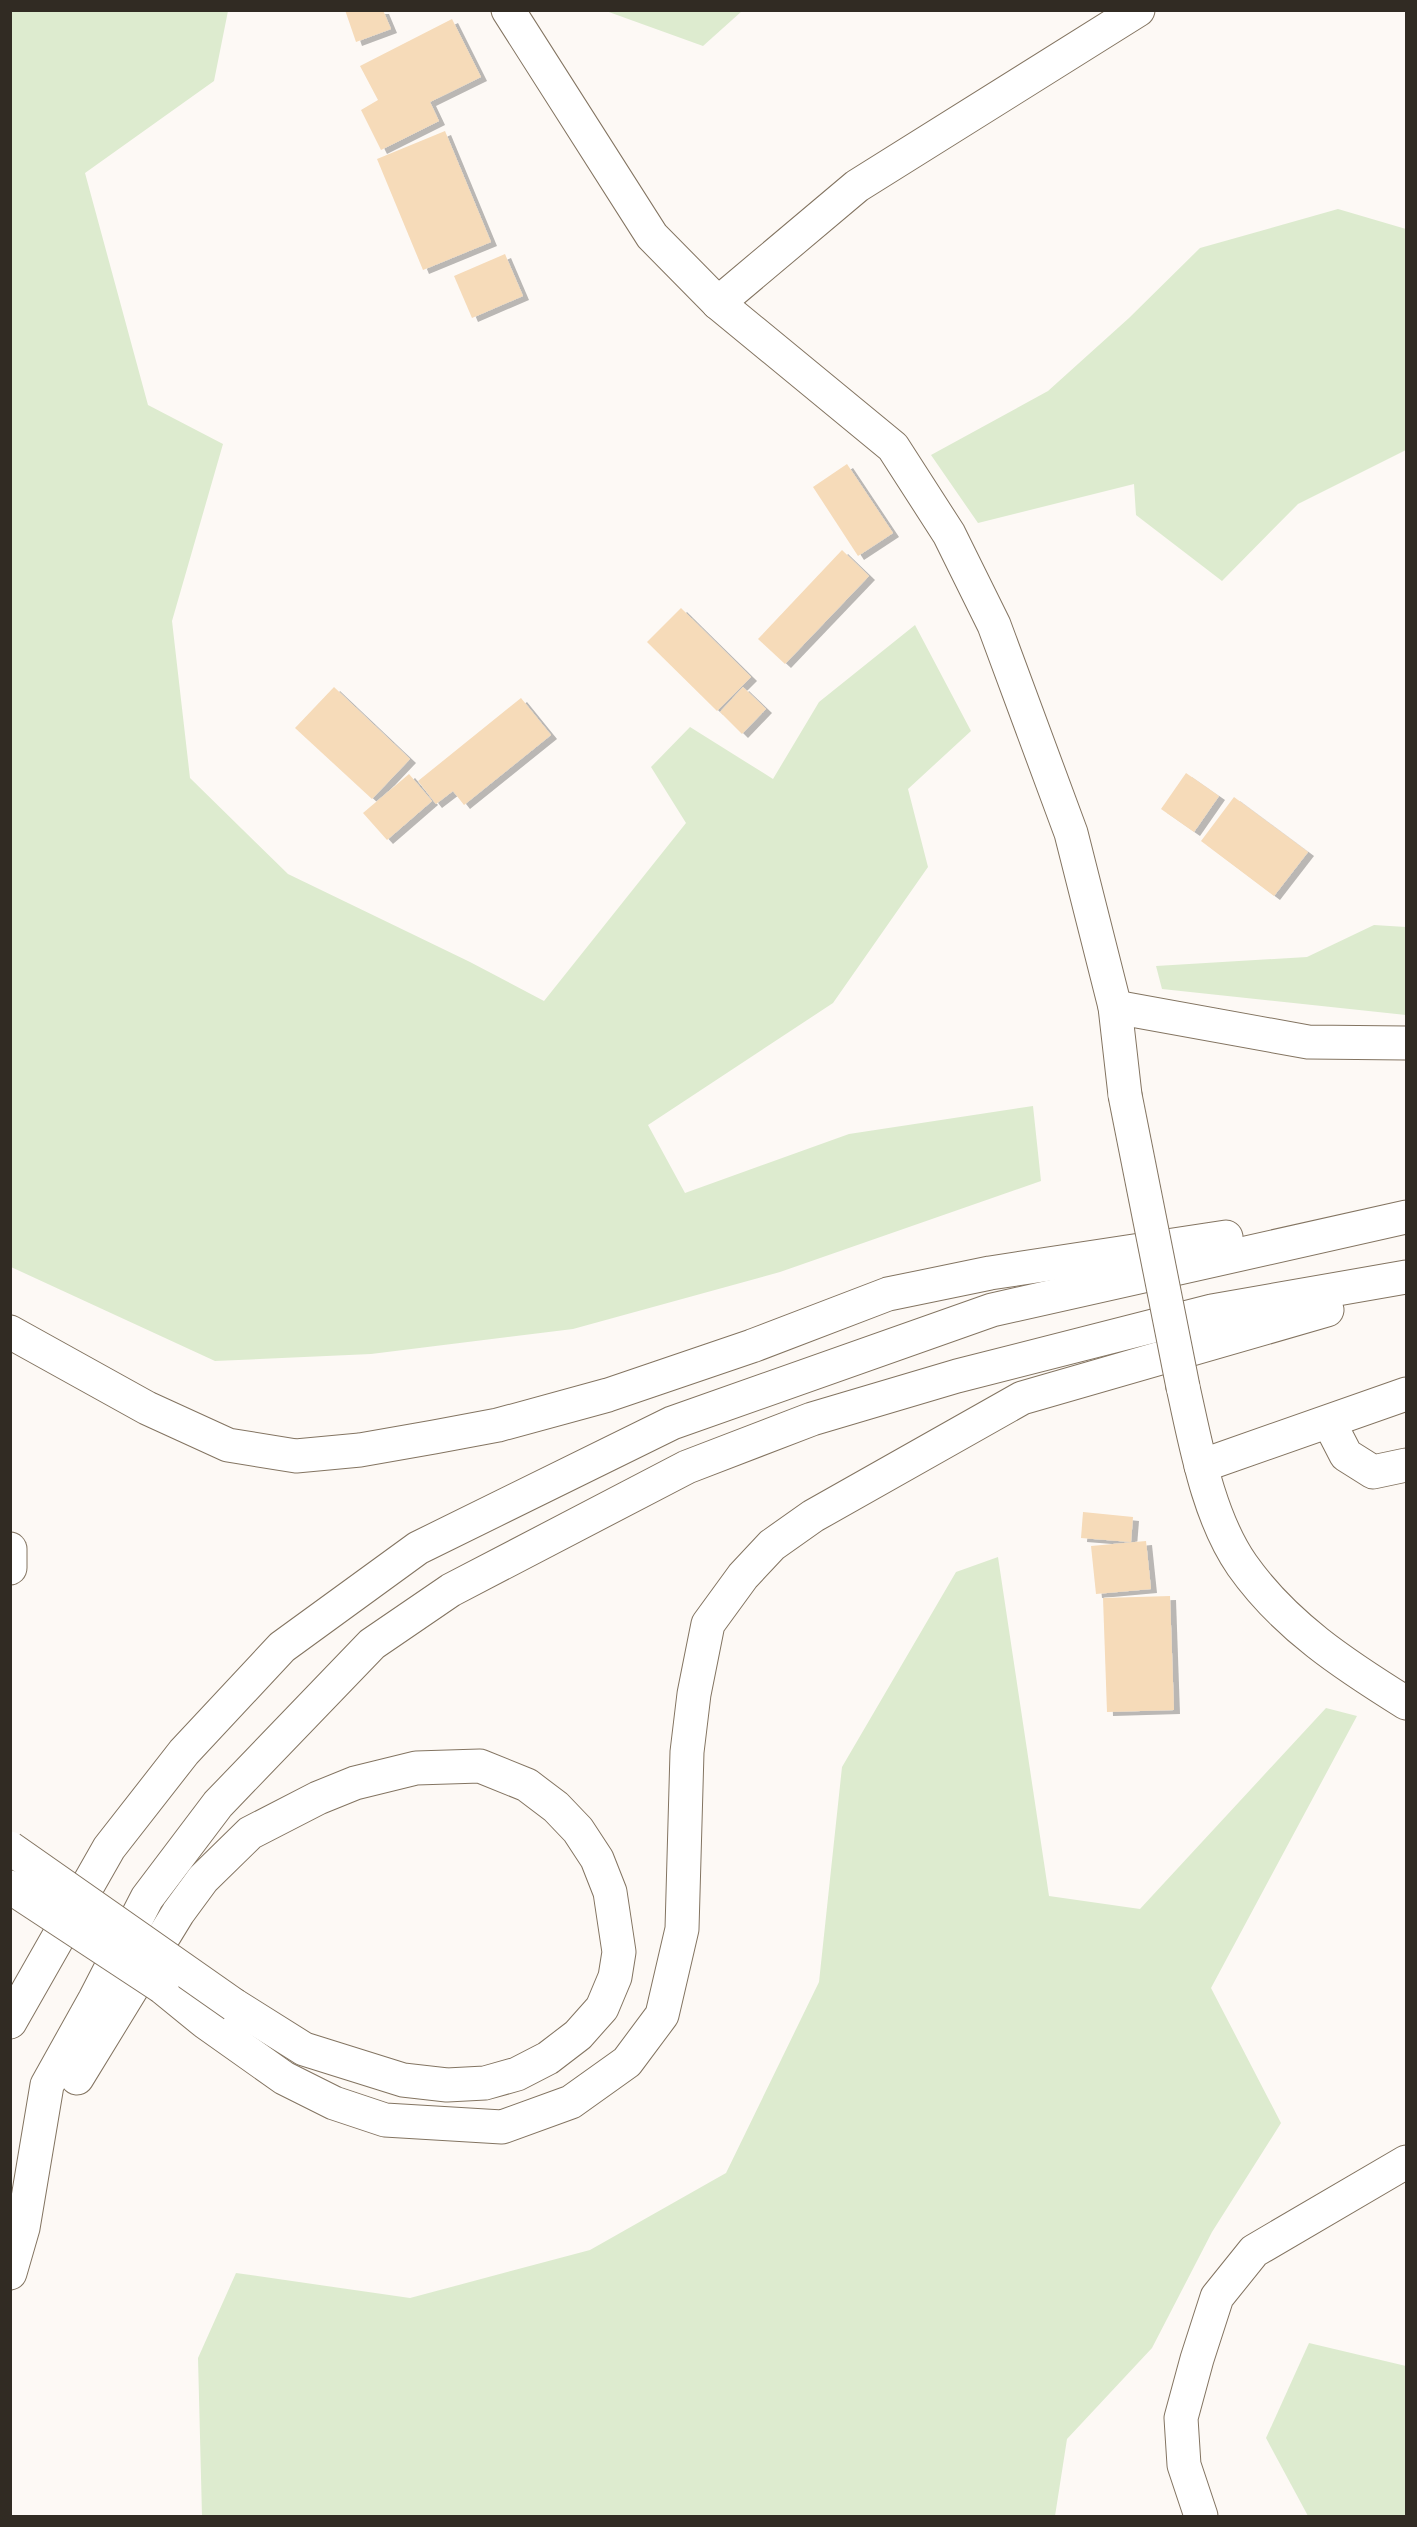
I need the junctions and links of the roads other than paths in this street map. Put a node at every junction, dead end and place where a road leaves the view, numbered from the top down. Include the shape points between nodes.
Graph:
1 (508, 10) edge
2 (1138, 10) edge
3 (718, 303) junction
4 (1115, 1007) junction
5 (1407, 1043) edge
6 (1407, 1210) edge
7 (1407, 1217) edge
8 (1407, 1277) edge
9 (1407, 1286) edge
10 (10, 1332) edge
11 (1407, 1394) edge
12 (1329, 1422) junction
13 (1201, 1466) junction
14 (1407, 1466) edge
15 (10, 1550) edge
16 (10, 1568) edge
17 (1407, 1703) edge
18 (10, 1848) edge
19 (10, 1887) edge
20 (10, 2022) edge
21 (1407, 2162) edge
22 (23, 2228) junction
23 (10, 2273) edge
24 (1201, 2517) edge

1 - 3 street via 652,236
2 - 3 street via 857,186
3 - 4 street via 893,447 949,534 994,625 1071,833
4 - 5 street via 1308,1041
4 - 13 street, bridge via 1125,1095
6 - 10 street via 990,1273 888,1294 608,1395 498,1425 360,1450 296,1456 228,1445 147,1408
7 - 20 street via 992,1310 672,1423 418,1548 282,1647 184,1752 109,1848
8 - 22 street via 1212,1311 957,1376 812,1419 687,1467 452,1590 372,1644 218,1804 147,1898 47,2085
9 - 19 street, bridge via 1022,1398 813,1516 772,1545 743,1576 708,1624 687,1752 682,1929 662,2015 627,2062 571,2103 502,2127 385,2120 334,2103 284,2078 162,1987
11 - 12 street
12 - 13 street
12 - 14 street via 1346,1455 1373,1472
13 - 17 street via 1242,1565 1289,1621 1341,1662
15 - 16 street
18 - 22 street, bridge via 234,2005 304,2049 403,2080 447,2085 475,2083 517,2074 548,2058 578,2035 602,2008 620,1952 610,1893 597,1859 578,1830 527,1785 480,1766 416,1768 355,1783 318,1798 250,1833 203,1879 178,1913 98,2041 63,2101
21 - 24 street via 1254,2251 1217,2297 1181,2418 1184,2465
22 - 23 street

